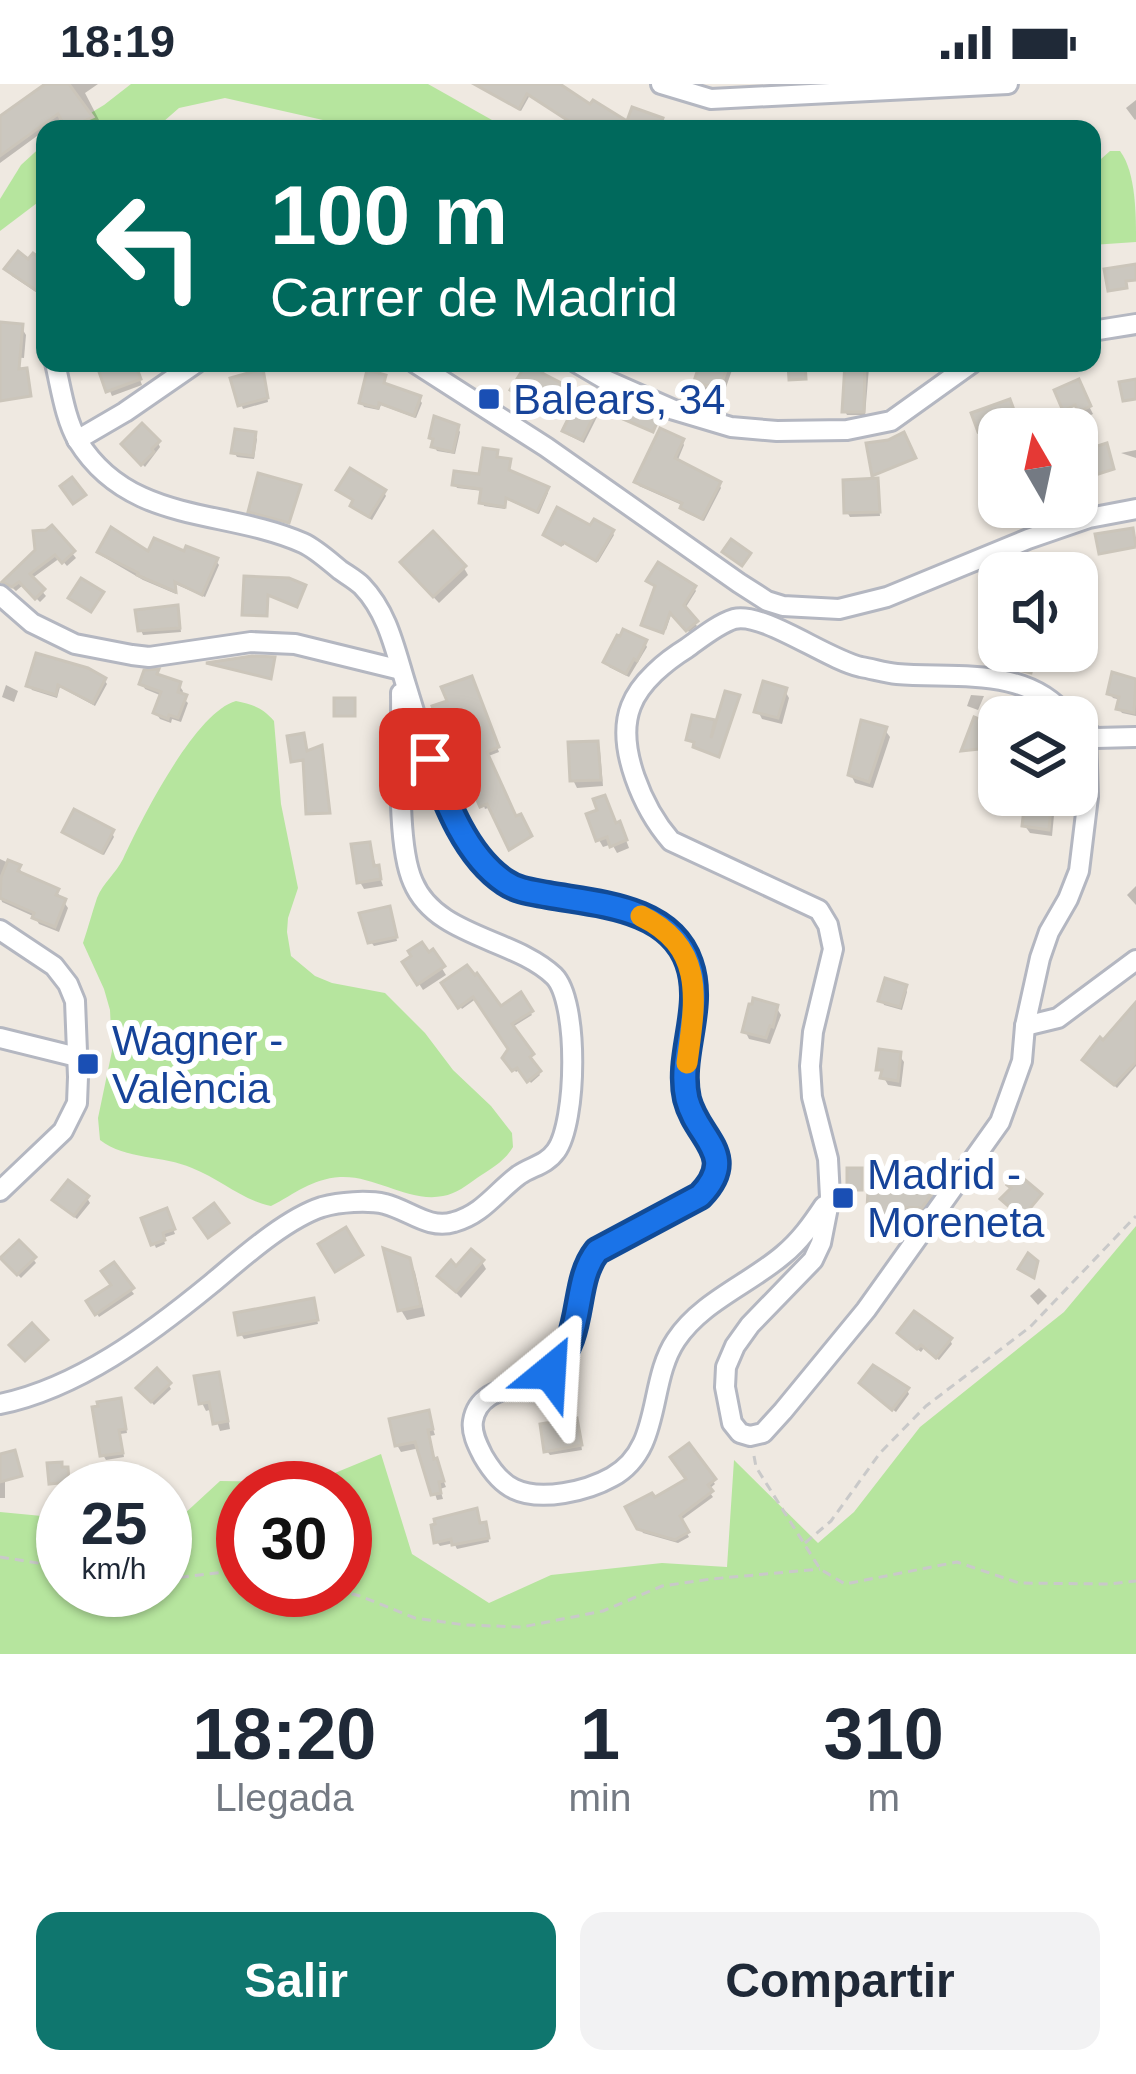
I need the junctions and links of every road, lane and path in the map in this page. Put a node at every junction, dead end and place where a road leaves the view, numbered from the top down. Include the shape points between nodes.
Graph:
1 (661, 84) edge
2 (1008, 84) edge
3 (1136, 324) edge
4 (1101, 330) edge
5 (57, 372) edge
6 (183, 372) edge
7 (429, 372) edge
8 (592, 372) edge
9 (959, 372) edge
10 (77, 440) junction
11 (1136, 509) edge
12 (0, 595) edge
13 (760, 597) junction
14 (752, 619) junction
15 (401, 670) junction
16 (1047, 696) edge
17 (1098, 735) edge
18 (1136, 737) edge
19 (1085, 816) edge
20 (0, 930) edge
21 (1136, 960) edge
22 (1025, 1026) junction
23 (0, 1038) edge
24 (77, 1057) junction
25 (0, 1191) edge
26 (830, 1196) junction
27 (1136, 1216) edge
28 (0, 1404) edge
29 (750, 1436) junction
30 (804, 1544) junction
31 (0, 1557) edge
32 (36, 1563) edge
33 (820, 1569) junction
34 (1136, 1581) edge
35 (372, 1601) edge

1 - 2 street via 711,99
3 - 4 street
5 - 10 street
6 - 10 street
7 - 13 street
8 - 9 street via 731,427 848,430 891,421
10 - 15 street via 111,481 152,504 306,544 362,586 393,636
11 - 13 street via 1089,518 839,609
12 - 15 street via 32,623 112,651 149,657 295,644
13 - 14 street
14 - 16 street via 845,663 1003,680
14 - 26 street via 719,627 652,677 633,701 626,734 644,802 670,841 819,910 829,925 832,950 810,1066
15 - 26 street via 442,791 484,864 517,890 625,909 680,945 693,982 687,1100 717,1166 700,1196 587,1263 558,1364 488,1395 473,1418 489,1466 516,1490 560,1493 612,1477 634,1460 679,1336 784,1254
15 - 28 street via 412,881 426,904 543,968 564,993 570,1105 557,1150 479,1212 449,1224 386,1204 321,1207 122,1348 64,1383
17 - 18 street
19 - 22 street via 1078,871 1040,958
20 - 24 street via 68,984
21 - 22 street via 1058,1018
22 - 29 street via 1000,1122 967,1173 783,1411
23 - 24 street
24 - 25 street via 77,1103 63,1131
26 - 29 street via 813,1260 750,1325 726,1367 732,1423
27 - 30 path via 1030,1327 926,1406
29 - 30 path via 755,1467
30 - 33 path
31 - 32 path
33 - 34 path via 844,1584 957,1562 1019,1583
33 - 35 path via 662,1586 603,1611 522,1627 415,1618

